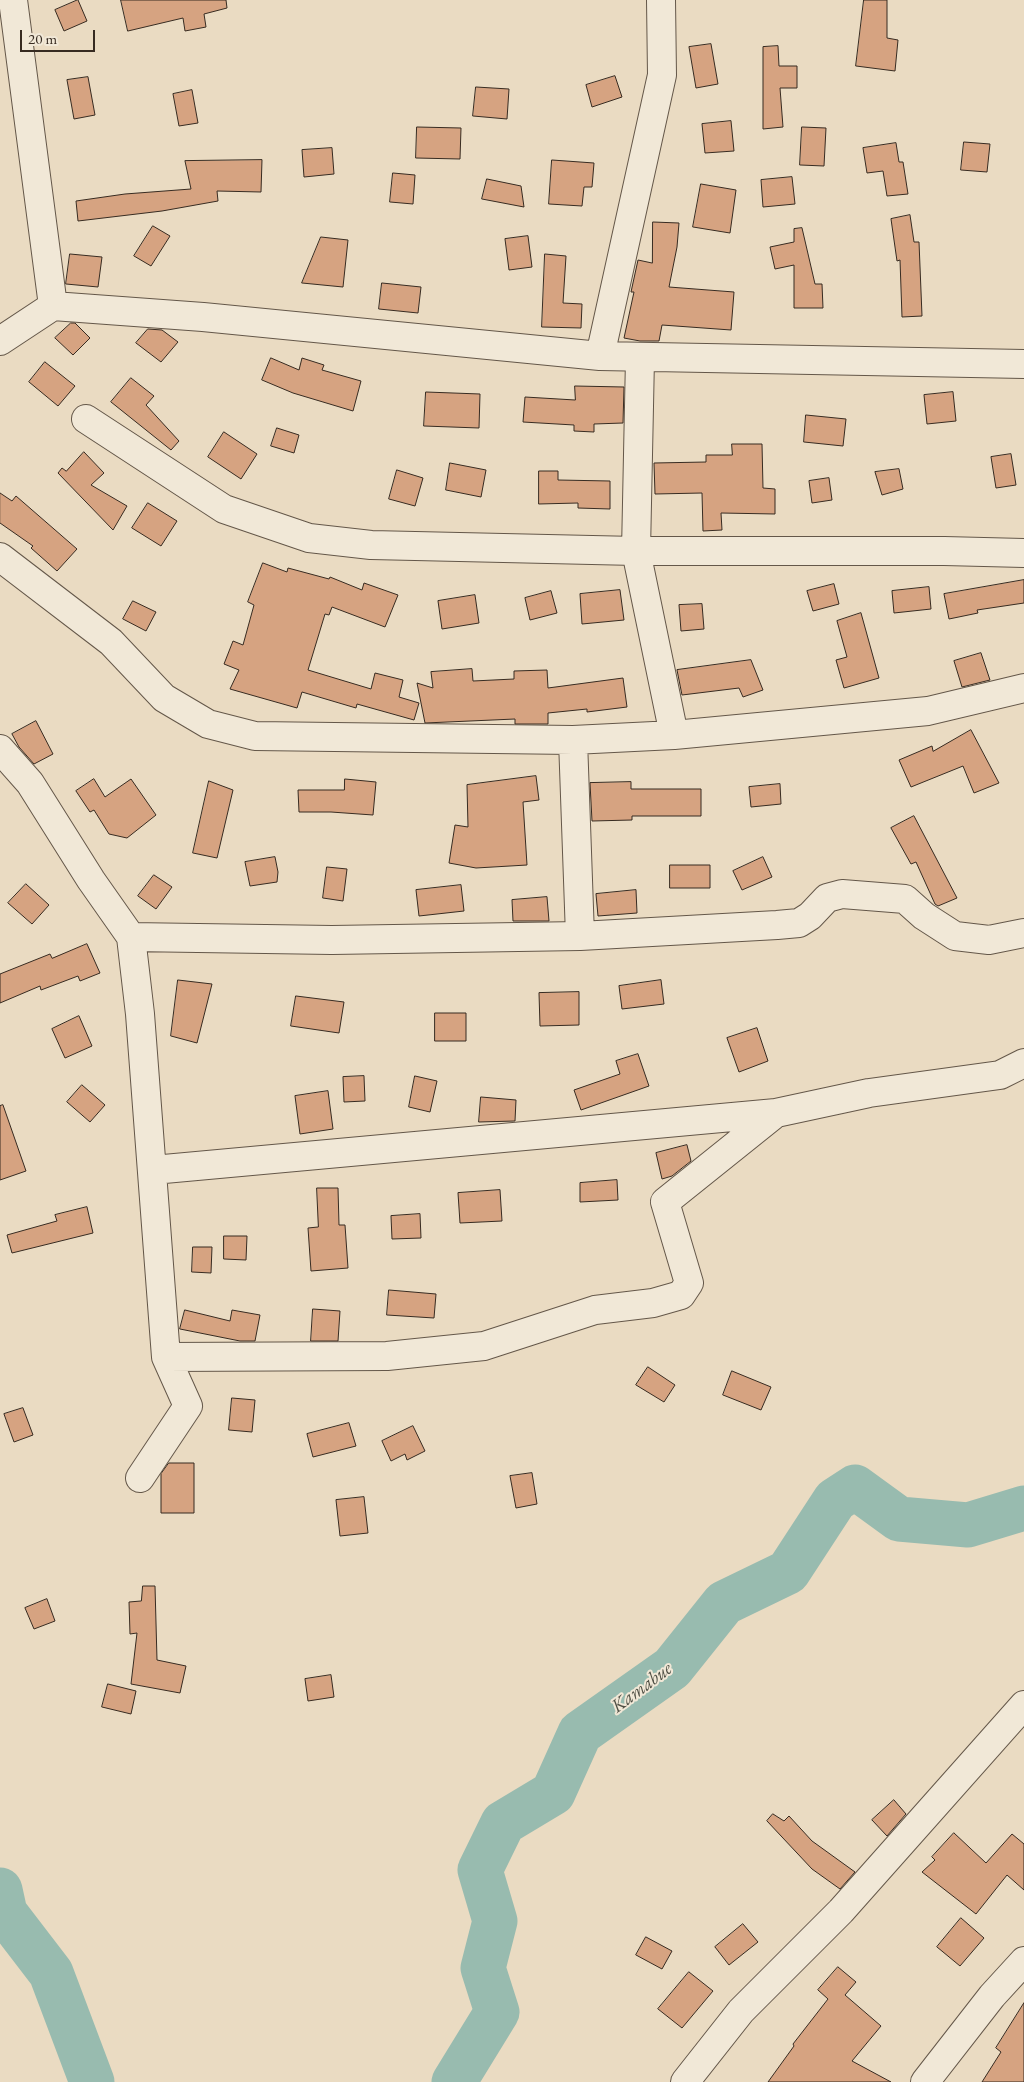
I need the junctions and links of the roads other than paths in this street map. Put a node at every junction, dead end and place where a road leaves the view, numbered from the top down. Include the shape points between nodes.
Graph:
1 (13, 0) edge
2 (661, 0) edge
3 (53, 306) junction
4 (0, 342) edge
5 (600, 356) junction
6 (640, 358) junction
7 (1024, 364) edge
8 (86, 419) dead end
9 (636, 551) junction
10 (1024, 553) edge
11 (0, 557) edge
12 (1024, 688) edge
13 (674, 735) junction
14 (574, 740) junction
15 (0, 749) edge
16 (1024, 933) edge
17 (580, 936) junction
18 (131, 937) junction
19 (1024, 1064) edge
20 (776, 1113) junction
21 (153, 1170) junction
22 (166, 1358) junction
23 (140, 1478) dead end
24 (1024, 1705) edge
25 (1024, 1961) edge
26 (686, 2082) edge
27 (925, 2082) edge

1 - 3 street
2 - 5 street via 662,75
3 - 4 street
3 - 5 street via 202,317
5 - 6 street
6 - 7 street
6 - 9 street
8 - 9 street via 224,510 309,538 371,545
9 - 10 street via 944,550
9 - 13 street
11 - 14 street via 111,642 164,698 208,724 255,736
12 - 13 street via 928,711
13 - 14 street
14 - 17 street
15 - 18 street via 30,783
16 - 17 street via 989,940 955,936 905,899 842,894 828,898 799,923
17 - 18 street via 332,940
18 - 21 street
19 - 20 street via 1000,1075 869,1093
20 - 21 street
20 - 22 street via 664,1202 689,1283 681,1295 653,1303 595,1310 484,1346 387,1356
21 - 22 street
22 - 23 street via 188,1406
24 - 26 street via 841,1911 741,2011
25 - 27 street via 992,1996

